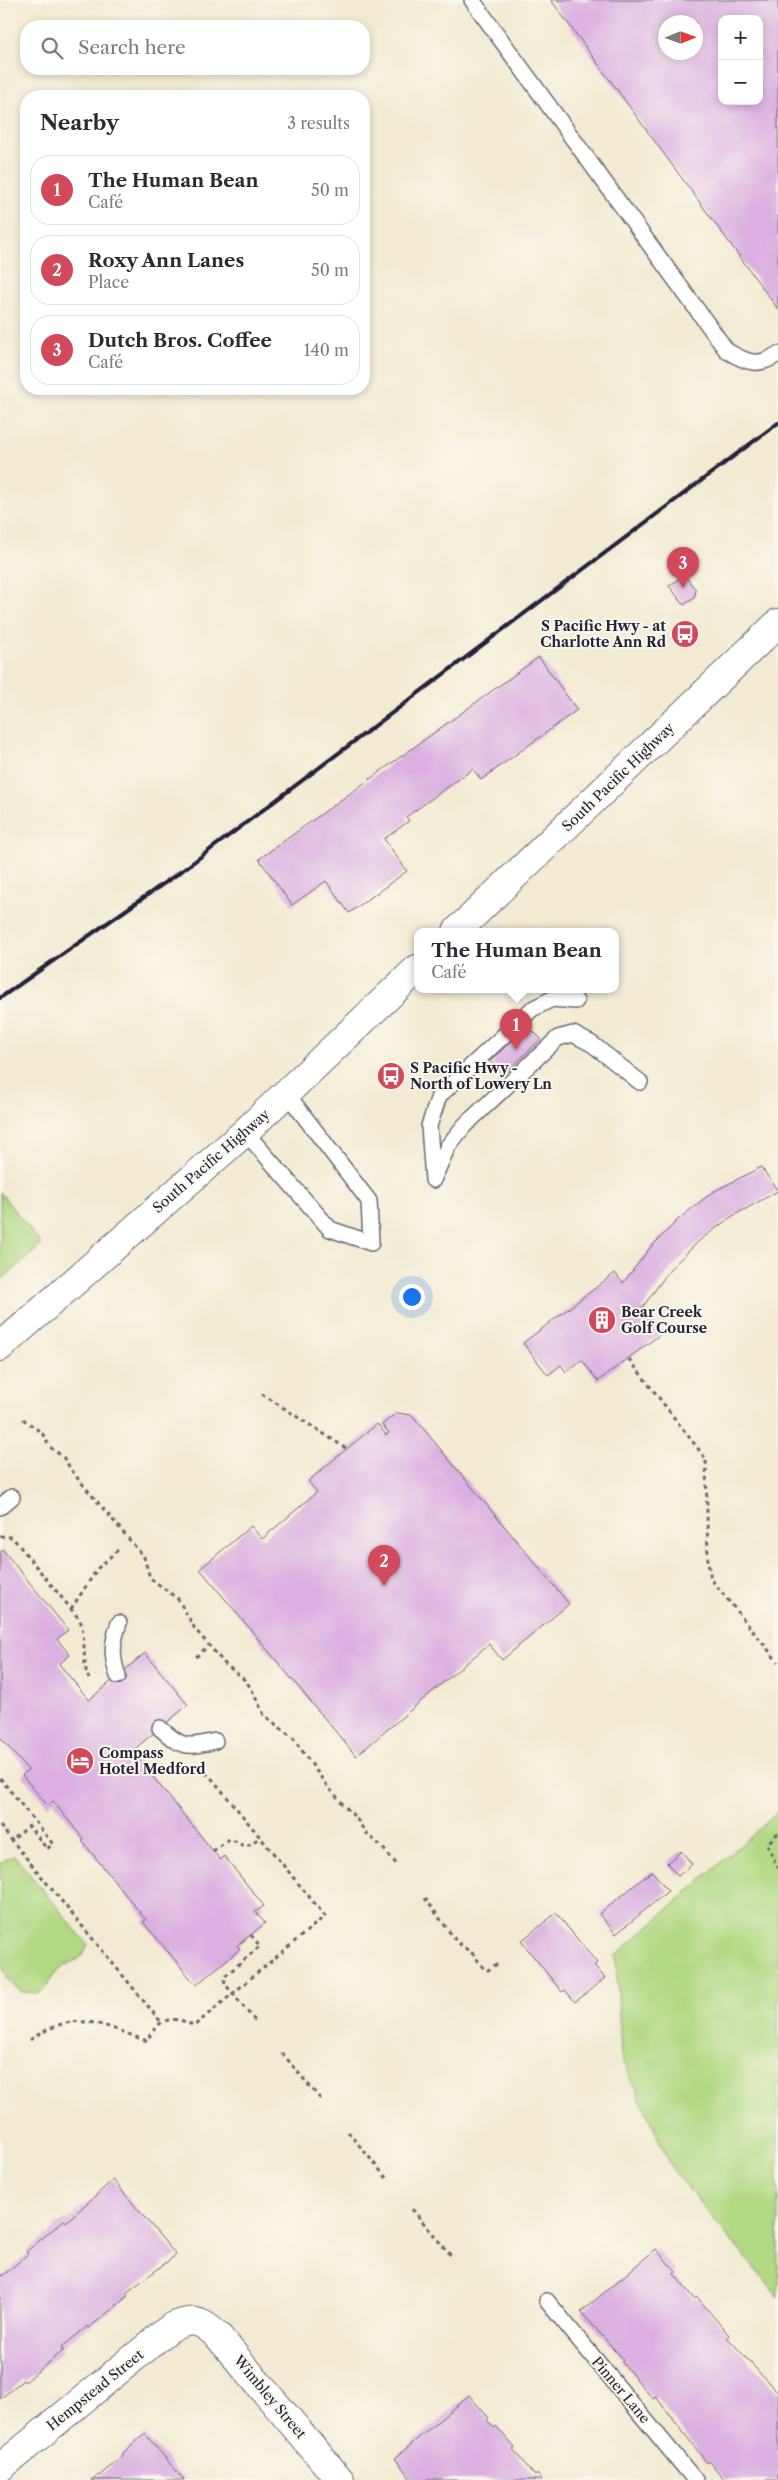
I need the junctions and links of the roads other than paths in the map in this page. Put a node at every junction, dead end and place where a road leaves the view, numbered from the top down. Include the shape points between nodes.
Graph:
1 (472, 0) edge
2 (778, 354) edge
3 (778, 623) edge
4 (460, 928) edge
5 (414, 972) edge
6 (576, 1001) dead end
7 (640, 1082) dead end
8 (287, 1094) junction
9 (244, 1132) junction
10 (0, 1347) edge
11 (12, 1497) dead end
12 (0, 1507) edge
13 (119, 1623) dead end
14 (118, 1676) dead end
15 (160, 1728) dead end
16 (215, 1741) dead end
17 (547, 2301) dead end
18 (194, 2321) joint
19 (0, 2468) edge
20 (340, 2480) edge
21 (695, 2480) edge

1 - 2 lane via 727,351 747,363 768,360
3 - 4 main road, South Pacific Highway
5 - 8 main road, South Pacific Highway
6 - 7 lane via 552,998 532,1009 439,1096 429,1126 433,1180 448,1146 464,1126 558,1038 573,1034 592,1044
8 - 9 main road, South Pacific Highway
8 - 9 lane via 370,1201 371,1243 330,1229
9 - 10 main road, South Pacific Highway
11 - 12 lane
13 - 14 lane via 113,1639 112,1659
15 - 16 lane via 177,1744 194,1746
17 - 21 lane, Pinner Lane
18 - 19 main road, Hempstead Street via 170,2328
18 - 20 main road, Wimbley Street via 218,2336

